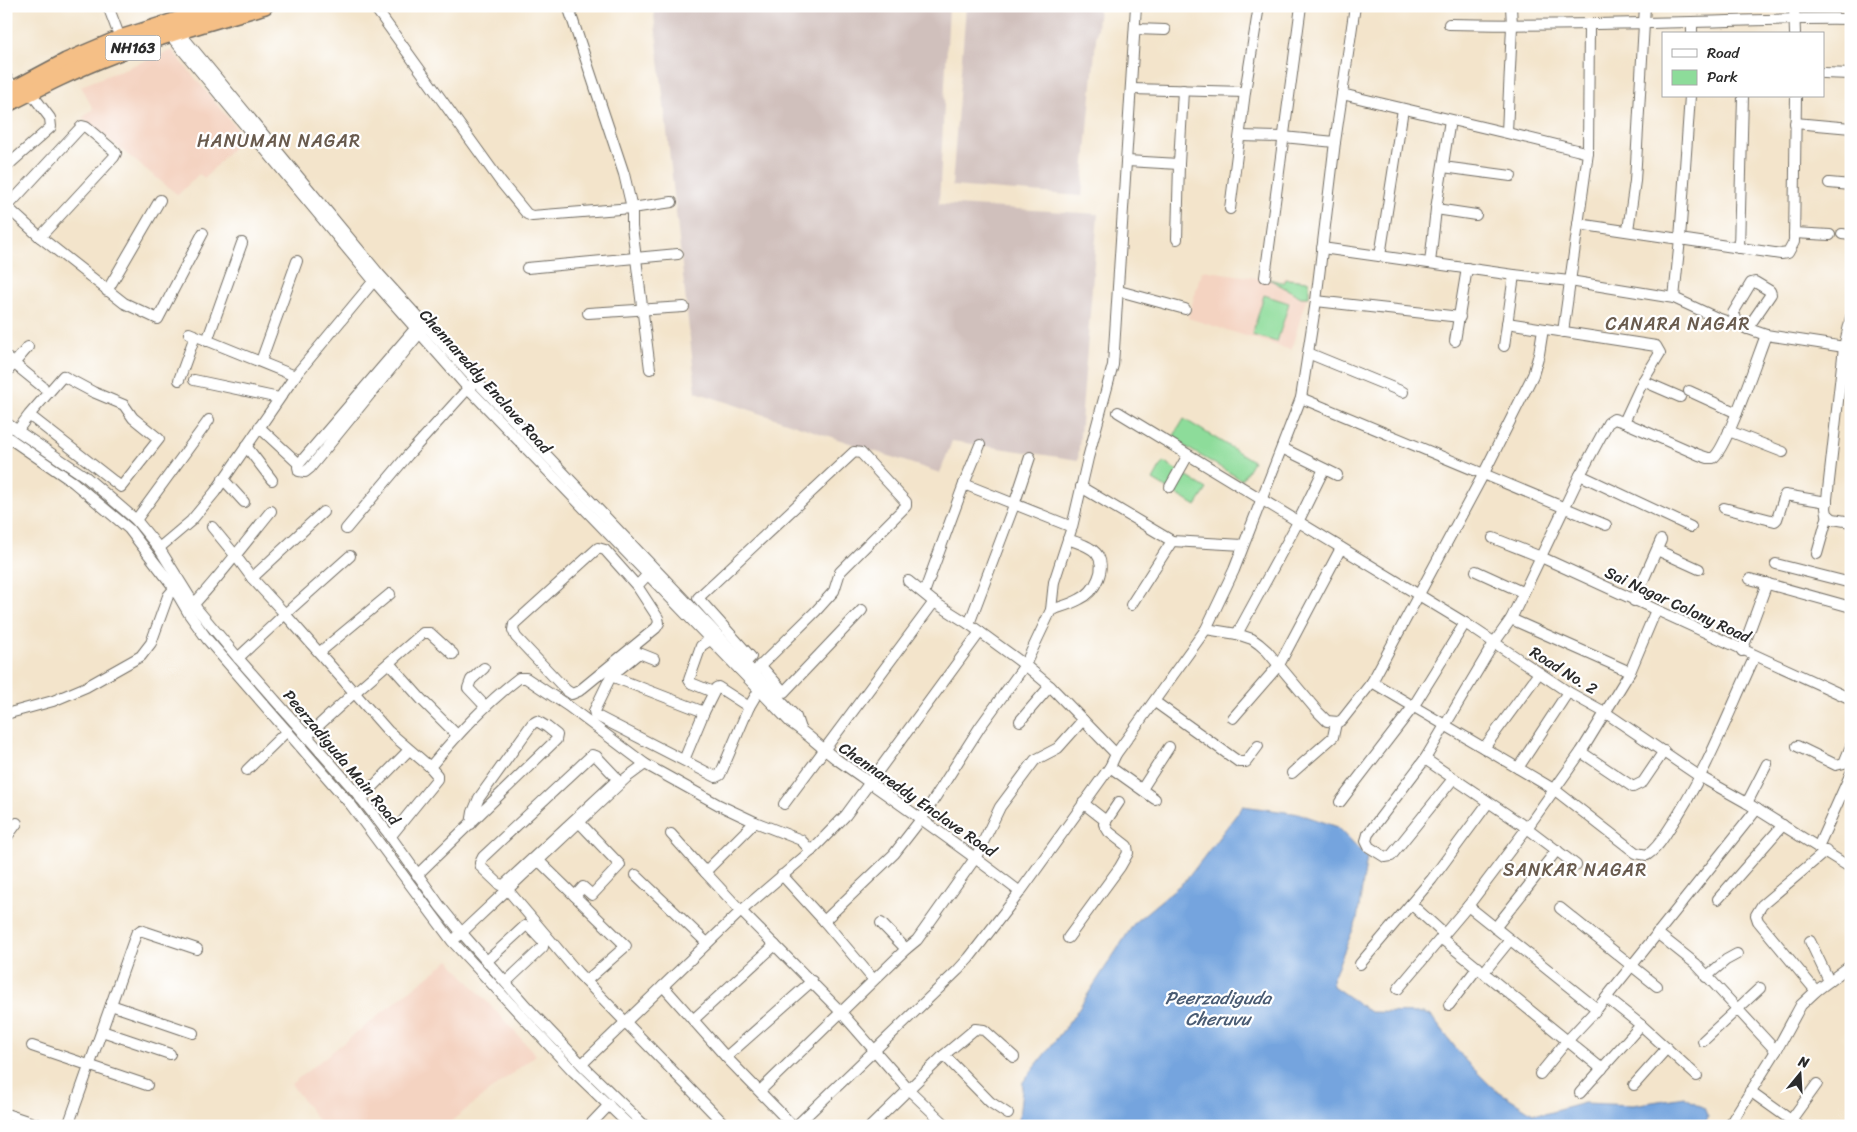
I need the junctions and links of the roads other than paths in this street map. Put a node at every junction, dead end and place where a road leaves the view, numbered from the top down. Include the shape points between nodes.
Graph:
1 (108, 6) edge
2 (222, 6) edge
3 (265, 6) edge
4 (374, 6) edge
5 (568, 6) edge
6 (1136, 6) edge
7 (1259, 6) edge
8 (1301, 6) edge
9 (1355, 6) edge
10 (1510, 6) edge
11 (1645, 6) edge
12 (1794, 6) edge
13 (1794, 18) junction
14 (1851, 18) edge
15 (1692, 22) junction
16 (1645, 23) junction
17 (1449, 24) dead end
18 (1589, 24) junction
19 (1512, 26) junction
20 (1135, 30) junction
21 (1165, 30) dead end
22 (1692, 32) edge
23 (1795, 32) edge
24 (175, 33) junction
25 (120, 38) junction
26 (1824, 73) edge
27 (1851, 74) edge
28 (9, 86) edge
29 (33, 87) junction
30 (1131, 88) junction
31 (1183, 90) junction
32 (1245, 92) junction
33 (1342, 94) junction
34 (1690, 98) edge
35 (1743, 98) edge
36 (1796, 98) edge
37 (6, 105) edge
38 (1403, 109) junction
39 (1450, 120) junction
40 (1795, 123) junction
41 (1851, 128) edge
42 (1507, 132) junction
43 (1240, 136) junction
44 (1283, 137) junction
45 (1335, 142) junction
46 (1588, 153) junction
47 (1127, 161) junction
48 (1179, 164) junction
49 (6, 167) edge
50 (1442, 167) junction
51 (1511, 176) dead end
52 (1829, 183) dead end
53 (1851, 185) edge
54 (160, 200) dead end
55 (672, 202) dead end
56 (7, 207) edge
57 (632, 208) junction
58 (1230, 209) dead end
59 (1436, 209) junction
60 (1476, 214) dead end
61 (1578, 224) junction
62 (1628, 230) junction
63 (1794, 233) junction
64 (204, 234) dead end
65 (1830, 235) dead end
66 (40, 237) junction
67 (1177, 239) dead end
68 (1680, 239) junction
69 (242, 243) dead end
70 (1322, 248) junction
71 (1739, 248) junction
72 (678, 254) dead end
73 (1380, 256) junction
74 (636, 259) junction
75 (296, 261) dead end
76 (1430, 263) junction
77 (527, 268) dead end
78 (1467, 268) junction
79 (1514, 275) junction
80 (376, 278) junction
81 (1265, 278) dead end
82 (1570, 281) junction
83 (108, 291) junction
84 (1119, 291) junction
85 (1674, 298) junction
86 (1316, 302) junction
87 (684, 307) dead end
88 (1185, 309) dead end
89 (643, 311) junction
90 (588, 314) dead end
91 (1851, 317) edge
92 (1460, 318) junction
93 (1507, 323) junction
94 (1734, 325) junction
95 (421, 327) junction
96 (1543, 329) junction
97 (1747, 329) junction
98 (1563, 332) junction
99 (1766, 335) junction
100 (207, 340) junction
101 (1455, 341) dead end
102 (1504, 346) dead end
103 (28, 347) dead end
104 (1847, 348) edge
105 (1308, 353) junction
106 (10, 360) edge
107 (261, 362) junction
108 (650, 369) dead end
109 (6, 373) edge
110 (295, 376) junction
111 (179, 380) dead end
112 (194, 380) dead end
113 (1643, 381) junction
114 (472, 385) junction
115 (44, 387) dead end
116 (1689, 391) dead end
117 (1403, 392) dead end
118 (1680, 397) dead end
119 (279, 398) junction
120 (1301, 398) junction
121 (1118, 412) dead end
122 (1736, 413) junction
123 (30, 415) junction
124 (209, 420) dead end
125 (1624, 422) junction
126 (6, 423) edge
127 (259, 427) junction
128 (17, 431) junction
129 (1729, 431) junction
130 (6, 436) edge
131 (246, 446) junction
132 (980, 446) dead end
133 (1282, 448) junction
134 (1783, 452) dead end
135 (1188, 454) junction
136 (1030, 457) dead end
137 (1324, 469) junction
138 (1337, 475) dead end
139 (1483, 475) junction
140 (1580, 475) junction
141 (222, 480) junction
142 (272, 480) dead end
143 (964, 484) junction
144 (1081, 487) junction
145 (1170, 487) dead end
146 (1260, 499) junction
147 (244, 502) dead end
148 (1826, 502) junction
149 (1014, 505) junction
150 (1565, 507) junction
151 (1724, 508) dead end
152 (271, 511) dead end
153 (322, 512) dead end
154 (1828, 515) junction
155 (136, 520) junction
156 (1298, 522) junction
157 (1851, 522) edge
158 (1606, 525) dead end
159 (1072, 526) junction
160 (212, 527) dead end
161 (1691, 527) dead end
162 (346, 529) dead end
163 (1493, 538) dead end
164 (1068, 539) junction
165 (1172, 541) junction
166 (1243, 545) junction
167 (159, 548) junction
168 (1341, 548) junction
169 (1817, 554) dead end
170 (235, 555) junction
171 (350, 556) dead end
172 (1541, 557) junction
173 (1776, 564) dead end
174 (1699, 569) dead end
175 (1476, 571) dead end
176 (651, 572) junction
177 (252, 578) junction
178 (1750, 579) dead end
179 (908, 581) dead end
180 (1767, 583) junction
181 (1851, 583) edge
182 (175, 585) junction
183 (637, 586) junction
184 (1522, 592) junction
185 (924, 593) junction
186 (390, 594) dead end
187 (1419, 595) junction
188 (1634, 601) junction
189 (934, 602) junction
190 (194, 604) junction
191 (682, 605) junction
192 (1131, 605) dead end
193 (1851, 607) edge
194 (862, 610) dead end
195 (1051, 610) junction
196 (1656, 610) junction
197 (285, 614) junction
198 (1511, 619) junction
199 (969, 624) junction
200 (1465, 624) junction
201 (1206, 629) junction
202 (980, 632) junction
203 (1237, 634) junction
204 (710, 640) junction
205 (1494, 643) junction
206 (1742, 651) junction
207 (320, 652) junction
208 (453, 654) dead end
209 (1755, 656) junction
210 (238, 658) junction
211 (654, 658) dead end
212 (389, 663) junction
213 (745, 663) junction
214 (1025, 665) junction
215 (1279, 665) junction
216 (484, 668) dead end
217 (753, 672) junction
218 (1539, 672) junction
219 (1630, 672) junction
220 (611, 676) junction
221 (1372, 682) junction
222 (1050, 686) junction
223 (761, 687) junction
224 (713, 692) junction
225 (1568, 692) junction
226 (354, 693) junction
227 (1851, 700) edge
228 (1154, 702) junction
229 (485, 706) junction
230 (748, 707) junction
231 (1412, 707) junction
232 (704, 712) junction
233 (1606, 713) junction
234 (6, 714) edge
235 (1233, 718) dead end
236 (1083, 720) junction
237 (1020, 721) dead end
238 (1336, 723) junction
239 (1446, 725) junction
240 (287, 731) junction
241 (457, 735) junction
242 (307, 736) junction
243 (1258, 746) dead end
244 (1797, 746) dead end
245 (1851, 746) edge
246 (1169, 747) dead end
247 (1484, 748) junction
248 (409, 750) junction
249 (823, 750) junction
250 (1664, 751) junction
251 (1581, 752) junction
252 (1116, 754) junction
253 (1425, 759) junction
254 (684, 760) junction
255 (645, 764) junction
256 (1767, 764) dead end
257 (430, 767) junction
258 (1110, 767) junction
259 (1518, 768) junction
260 (247, 770) dead end
261 (1292, 773) dead end
262 (1851, 773) edge
263 (1700, 776) junction
264 (1453, 778) junction
265 (871, 783) junction
266 (1142, 789) junction
267 (1555, 790) junction
268 (361, 799) junction
269 (1154, 799) dead end
270 (1118, 802) dead end
271 (1340, 802) dead end
272 (1083, 803) junction
273 (1488, 803) junction
274 (1747, 803) junction
275 (784, 804) dead end
276 (1757, 809) junction
277 (922, 818) junction
278 (1106, 821) junction
279 (579, 822) junction
280 (755, 822) junction
281 (17, 823) dead end
282 (471, 824) junction
283 (1784, 825) junction
284 (1527, 828) junction
285 (671, 834) dead end
286 (390, 837) junction
287 (6, 838) edge
288 (1822, 849) junction
289 (1557, 850) junction
290 (811, 851) junction
291 (976, 857) junction
292 (538, 860) junction
293 (1576, 866) dead end
294 (1851, 868) edge
295 (705, 872) junction
296 (417, 875) junction
297 (636, 875) dead end
298 (782, 875) junction
299 (503, 887) junction
300 (1020, 892) junction
301 (575, 896) junction
302 (1718, 899) dead end
303 (1411, 904) junction
304 (1468, 906) junction
305 (1560, 908) dead end
306 (740, 911) junction
307 (824, 920) junction
308 (881, 923) dead end
309 (1495, 928) junction
310 (461, 932) junction
311 (1657, 933) junction
312 (1443, 936) junction
313 (1068, 938) dead end
314 (1510, 940) junction
315 (452, 941) junction
316 (1810, 942) dead end
317 (707, 943) junction
318 (775, 945) junction
319 (197, 949) dead end
320 (906, 949) junction
321 (1737, 954) dead end
322 (487, 961) junction
323 (1360, 964) dead end
324 (1851, 965) edge
325 (1631, 966) junction
326 (1481, 969) junction
327 (1706, 977) junction
328 (873, 979) junction
329 (586, 981) junction
330 (812, 981) junction
331 (1829, 981) junction
332 (506, 982) junction
333 (663, 986) junction
334 (1657, 986) dead end
335 (1760, 988) dead end
336 (1398, 989) dead end
337 (1816, 991) junction
338 (1606, 998) junction
339 (111, 1005) junction
340 (1449, 1005) dead end
341 (1597, 1010) junction
342 (1737, 1010) junction
343 (840, 1011) junction
344 (693, 1020) junction
345 (626, 1021) junction
346 (1641, 1026) junction
347 (102, 1031) junction
348 (193, 1033) dead end
349 (1703, 1040) dead end
350 (1567, 1041) junction
351 (32, 1046) dead end
352 (1667, 1048) junction
353 (874, 1051) junction
354 (1776, 1051) junction
355 (170, 1054) dead end
356 (944, 1055) junction
357 (726, 1057) junction
358 (1014, 1057) dead end
359 (582, 1064) junction
360 (90, 1065) junction
361 (1602, 1069) junction
362 (1540, 1074) dead end
363 (1697, 1076) dead end
364 (1817, 1084) dead end
365 (147, 1085) dead end
366 (1634, 1085) dead end
367 (909, 1090) junction
368 (760, 1091) junction
369 (1750, 1091) junction
370 (1580, 1093) dead end
371 (608, 1105) junction
372 (6, 1114) edge
373 (1008, 1114) dead end
374 (632, 1122) edge
375 (939, 1123) edge
376 (1795, 1123) edge
377 (42, 1126) edge
378 (68, 1126) edge
379 (589, 1126) edge
380 (646, 1126) edge
381 (726, 1126) edge
382 (794, 1126) edge
383 (870, 1126) edge
384 (1729, 1126) edge

1 - 25 street
2 - 25 highway, NH163
3 - 24 highway, NH163
4 - 57 street via 527,214
5 - 57 street via 624,174
6 - 20 street
7 - 32 street
8 - 44 street
9 - 33 street
10 - 19 street
11 - 16 street
12 - 13 street
13 - 14 street
13 - 15 street
13 - 23 street
15 - 16 street
15 - 22 street
16 - 18 street
16 - 62 street via 1635,181
17 - 19 street
18 - 19 street
18 - 46 street
19 - 42 street
20 - 21 street
20 - 30 street
24 - 29 highway, NH163
24 - 80 street, Chennareddy Enclave Road
25 - 29 highway, NH163 via 66,61
26 - 27 street
28 - 29 highway, NH163
29 - 37 highway, NH163
29 - 49 street via 50,118 51,127
30 - 31 street
30 - 47 street
31 - 32 street
31 - 48 street
32 - 43 street
33 - 38 street
33 - 45 street
34 - 68 street
35 - 71 street
36 - 40 street
38 - 39 street
38 - 73 street
39 - 42 street
39 - 50 street
40 - 41 street
40 - 63 street
42 - 46 street
43 - 44 street
43 - 58 street
44 - 45 street
44 - 81 street
45 - 70 street
46 - 61 street
47 - 48 street
47 - 84 street
48 - 67 street
50 - 51 street
50 - 59 street
52 - 53 street
54 - 83 street
55 - 57 street
56 - 66 street
56 - 66 street via 82,126 112,149 116,153 114,157
57 - 74 street
59 - 60 street
59 - 76 street
61 - 62 street
61 - 82 street
62 - 68 street
63 - 65 street
63 - 71 street via 1794,242 1788,253
64 - 83 street via 158,319 124,303
66 - 83 street
68 - 71 street
68 - 85 street
69 - 100 street
70 - 73 street
70 - 86 street
72 - 74 street
73 - 76 street
74 - 77 street
74 - 89 street
75 - 107 street
76 - 78 street
78 - 79 street
78 - 92 street
79 - 82 street
79 - 93 street
80 - 95 street, Chennareddy Enclave Road
80 - 110 street
82 - 85 street
82 - 98 street
84 - 88 street
84 - 144 street via 1113,365
85 - 94 street
86 - 92 street
86 - 105 street
87 - 89 street
89 - 90 street
89 - 108 street
91 - 104 street
92 - 101 street
93 - 96 street
93 - 102 street
94 - 97 street
94 - 97 street via 1736,318 1733,313 1751,283 1755,282 1771,294
95 - 114 street, Chennareddy Enclave Road
95 - 127 street via 323,443 305,472 298,469 299,464
96 - 98 street
96 - 139 street via 1533,375
97 - 99 street
98 - 113 street via 1656,346 1660,353
99 - 104 street
99 - 122 street
100 - 107 street
100 - 111 street via 192,334
103 - 106 street
104 - 148 street
105 - 117 street
105 - 120 street
106 - 109 street
106 - 115 street
107 - 110 street
110 - 119 street
112 - 119 street
113 - 118 street
113 - 125 street
114 - 162 street
114 - 176 street, Chennareddy Enclave Road
116 - 122 street
119 - 127 street
120 - 133 street
120 - 139 street
121 - 135 street, Road No. 2
122 - 129 street
123 - 123 street via 122,487 159,439 133,418 124,405 63,376
123 - 128 street
124 - 155 street
125 - 129 street via 1708,458 1717,455
125 - 140 street via 1614,419 1608,422
126 - 128 street, Peerzadiguda Main Road
127 - 131 street
128 - 155 street, Peerzadiguda Main Road via 86,476
129 - 134 street
130 - 182 street, Peerzadiguda Main Road via 73,482 129,528
131 - 141 street
131 - 142 street
132 - 143 street
133 - 137 street
133 - 146 street
135 - 145 street
135 - 146 street, Road No. 2
136 - 149 street
137 - 138 street
137 - 156 street
139 - 150 street
139 - 187 street
140 - 150 street
140 - 161 street
141 - 147 street
141 - 167 street via 191,521
143 - 149 street
143 - 185 street
144 - 159 street
144 - 165 street
146 - 156 street, Road No. 2
146 - 166 street
148 - 151 street via 1785,495 1774,521
148 - 154 street
149 - 159 street
149 - 199 street
150 - 158 street
150 - 172 street
152 - 170 street
153 - 177 street
154 - 157 street
154 - 169 street
155 - 167 street, Peerzadiguda Main Road
156 - 168 street, Road No. 2
156 - 203 street
159 - 164 street
160 - 170 street
163 - 172 street, Sai Nagar Colony Road
164 - 195 street via 1054,582
164 - 195 street via 1095,552 1100,572 1097,582 1087,594
165 - 166 street
165 - 192 street
166 - 201 street
167 - 182 street, Peerzadiguda Main Road
168 - 187 street, Road No. 2
168 - 215 street
170 - 177 street
170 - 190 street
171 - 197 street
172 - 184 street
172 - 188 street, Sai Nagar Colony Road
173 - 181 street
174 - 188 street via 1659,545
175 - 184 street
176 - 183 street
176 - 191 street, Chennareddy Enclave Road
177 - 197 street
178 - 180 street
179 - 185 street
180 - 193 street
180 - 206 street
182 - 190 street, Peerzadiguda Main Road
182 - 234 street via 151,642 141,656 70,694
182 - 240 street, Peerzadiguda Main Road via 206,639
183 - 183 street via 605,550 598,548 514,624 513,630 516,637 572,694 656,628 658,618
184 - 198 street
185 - 189 street
186 - 207 street
187 - 200 street, Road No. 2
187 - 221 street
188 - 196 street, Sai Nagar Colony Road
189 - 199 street
189 - 249 street
190 - 210 street, Peerzadiguda Main Road
191 - 204 street, Chennareddy Enclave Road
191 - 213 street, Chennareddy Enclave Road
194 - 217 street via 784,692
195 - 214 street
196 - 206 street, Sai Nagar Colony Road
196 - 219 street
197 - 207 street
197 - 210 street
198 - 205 street
198 - 219 street
199 - 202 street
200 - 205 street, Road No. 2
200 - 231 street
201 - 203 street
201 - 228 street
202 - 214 street
202 - 265 street
203 - 215 street via 1252,638
204 - 213 street, Chennareddy Enclave Road
204 - 224 street via 702,646 689,680
205 - 218 street, Road No. 2
205 - 239 street
206 - 209 street, Sai Nagar Colony Road
207 - 226 street
208 - 212 street via 427,632
209 - 227 street, Sai Nagar Colony Road
209 - 263 street
210 - 242 street, Peerzadiguda Main Road
211 - 220 street via 639,653
212 - 226 street
212 - 241 street
213 - 217 street, Chennareddy Enclave Road
213 - 217 street via 698,598 854,452 861,453 906,502 906,506 840,572 834,591 816,611
214 - 222 street
214 - 277 street via 980,727
215 - 235 street
215 - 238 street via 1318,712 1327,721
216 - 229 street via 471,680 468,688
217 - 223 street, Chennareddy Enclave Road
218 - 225 street, Road No. 2
218 - 247 street
219 - 233 street
220 - 232 street
220 - 254 street via 595,715
221 - 231 street
221 - 238 street via 1342,720
222 - 236 street
222 - 237 street
223 - 230 street
223 - 249 street, Chennareddy Enclave Road via 796,717 800,729
224 - 230 street via 718,687
224 - 232 street
225 - 233 street, Road No. 2
225 - 259 street
226 - 242 street
226 - 248 street
228 - 243 street via 1239,762 1246,762
228 - 252 street
229 - 241 street
229 - 255 street via 519,678 526,678
230 - 254 street via 718,778
231 - 239 street
231 - 271 street
232 - 254 street
233 - 250 street, Road No. 2
233 - 251 street
236 - 252 street
236 - 291 street via 1058,748 1035,760 1000,807
238 - 261 street via 1333,737
239 - 247 street
239 - 253 street
240 - 260 street
240 - 315 street, Peerzadiguda Main Road via 351,805
241 - 257 street
242 - 268 street, Peerzadiguda Main Road
244 - 245 street via 1836,765 1844,763
246 - 266 street
247 - 259 street
248 - 257 street
248 - 268 street
249 - 265 street, Chennareddy Enclave Road
249 - 275 street
250 - 251 street via 1643,782 1633,787
250 - 263 street, Road No. 2
251 - 267 street
252 - 258 street
253 - 264 street
253 - 264 street via 1368,834 1366,843 1380,855 1390,856
255 - 279 street
255 - 280 street
256 - 274 street
257 - 286 street via 437,779
258 - 266 street
258 - 272 street
259 - 267 street
262 - 288 street
263 - 267 street via 1677,817 1647,855 1636,852
263 - 274 street, Road No. 2
264 - 273 street
265 - 277 street, Chennareddy Enclave Road
265 - 290 street
266 - 269 street
267 - 284 street
268 - 286 street, Peerzadiguda Main Road
270 - 278 street
272 - 278 street
272 - 300 street
273 - 284 street
273 - 303 street
274 - 276 street, Road No. 2
276 - 283 street, Road No. 2
276 - 311 street
277 - 291 street, Chennareddy Enclave Road
277 - 307 street via 894,854
278 - 313 street via 1106,828 1124,842 1129,849 1128,854
279 - 292 street
279 - 301 street via 620,865 592,895 583,887
280 - 290 street via 800,840
280 - 295 street
281 - 287 street
282 - 282 street via 556,740 557,736 547,727 537,721 532,724 479,798
282 - 296 street
283 - 288 street, Road No. 2
283 - 302 street
284 - 289 street
284 - 304 street
285 - 295 street
286 - 296 street, Peerzadiguda Main Road
288 - 294 street, Road No. 2
288 - 337 street via 1762,905 1756,915
289 - 293 street
289 - 309 street
290 - 298 street
291 - 300 street, Chennareddy Enclave Road
291 - 320 street via 917,940
292 - 299 street
292 - 301 street
295 - 306 street
296 - 310 street, Peerzadiguda Main Road
297 - 317 street
298 - 306 street
298 - 307 street
299 - 299 street via 481,867 483,857 592,755 596,756 615,776 614,782
299 - 310 street
299 - 329 street
300 - 353 street via 958,970
301 - 329 street via 626,946
303 - 312 street
303 - 323 street
304 - 309 street
304 - 312 street
305 - 325 street
306 - 317 street
306 - 318 street
307 - 328 street
308 - 320 street
309 - 314 street
310 - 315 street
310 - 322 street, Peerzadiguda Main Road
311 - 325 street
311 - 327 street via 1696,964
312 - 326 street
312 - 336 street
314 - 326 street
314 - 341 street
315 - 371 street, Peerzadiguda Main Road
316 - 331 street
317 - 333 street
318 - 330 street
318 - 344 street
319 - 339 street via 140,930
320 - 328 street
321 - 327 street
322 - 332 street, Peerzadiguda Main Road
322 - 332 street via 525,926 542,941 543,947
324 - 331 street
325 - 334 street
325 - 338 street
326 - 340 street
326 - 350 street
327 - 342 street
328 - 343 street
329 - 345 street
330 - 343 street
330 - 357 street
331 - 337 street
332 - 359 street, Peerzadiguda Main Road
333 - 344 street
333 - 345 street
335 - 342 street
337 - 354 street via 1801,1005
338 - 341 street
338 - 346 street
339 - 347 street
339 - 348 street
341 - 350 street
342 - 349 street
342 - 354 street
343 - 353 street
343 - 368 street
344 - 357 street
345 - 359 street
345 - 381 street
346 - 352 street
346 - 361 street
347 - 355 street
347 - 360 street
350 - 361 street
350 - 362 street
351 - 360 street
352 - 363 street
352 - 366 street
353 - 367 street
353 - 382 street
354 - 369 street
356 - 358 street via 970,1032 980,1029
356 - 367 street
356 - 373 street via 990,1102
357 - 368 street
359 - 374 street, Peerzadiguda Main Road
360 - 365 street
360 - 378 street
361 - 370 street
364 - 376 street
367 - 375 street
367 - 383 street
368 - 382 street
369 - 376 street
369 - 384 street
371 - 374 street, Peerzadiguda Main Road
371 - 379 street
372 - 377 street
374 - 380 street, Peerzadiguda Main Road

